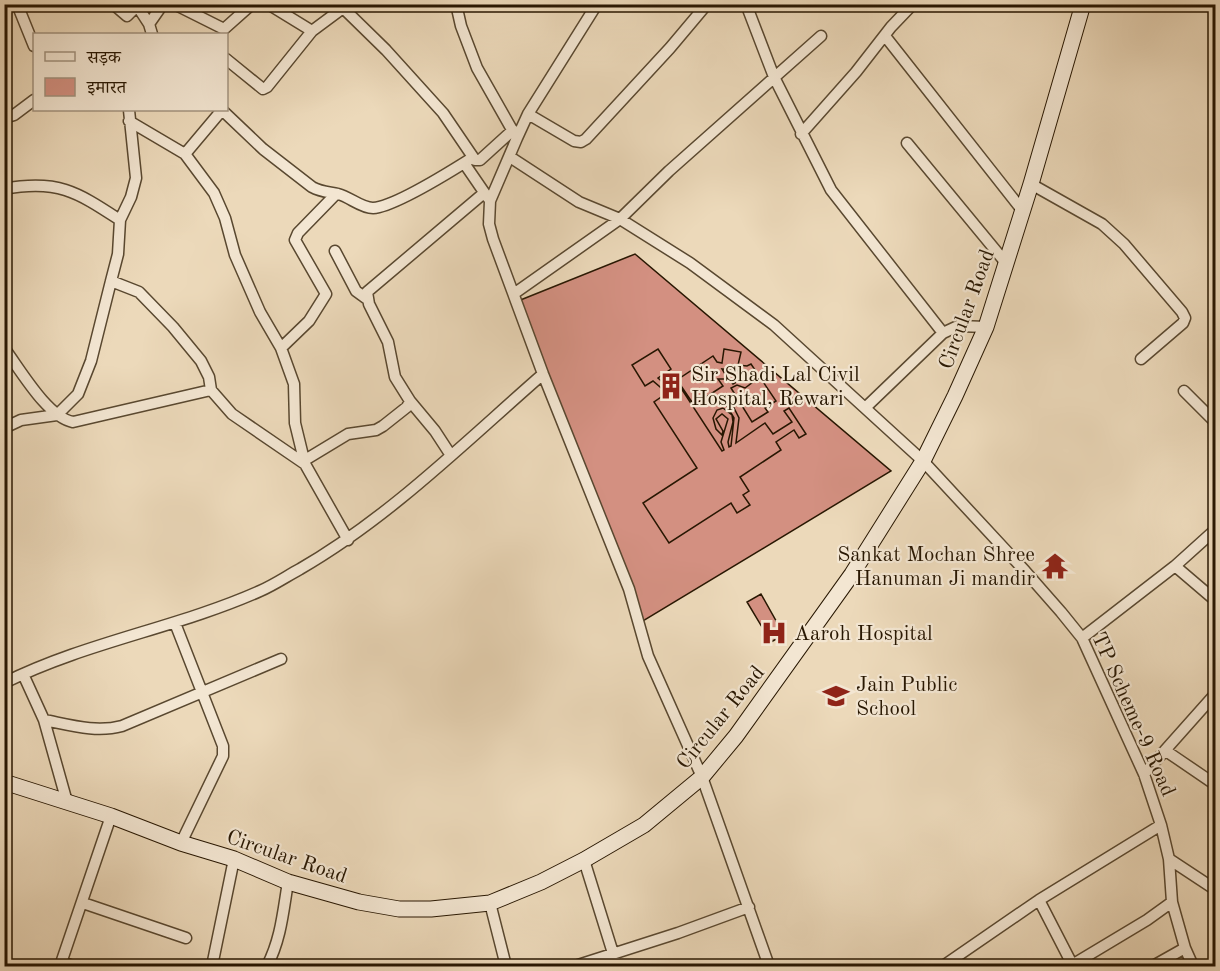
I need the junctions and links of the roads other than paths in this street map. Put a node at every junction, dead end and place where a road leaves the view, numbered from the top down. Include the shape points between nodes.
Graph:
1 (17, 4) edge
2 (113, 4) edge
3 (163, 4) edge
4 (174, 4) edge
5 (252, 4) edge
6 (268, 4) edge
7 (456, 4) edge
8 (597, 4) edge
9 (707, 4) edge
10 (746, 4) edge
11 (913, 4) edge
12 (1083, 4) edge
13 (137, 5) edge
14 (341, 6) edge
15 (151, 29) edge
16 (312, 31) junction
17 (822, 36) dead end
18 (885, 36) junction
19 (33, 44) edge
20 (228, 61) edge
21 (774, 76) junction
22 (33, 101) edge
23 (129, 111) edge
24 (221, 111) edge
25 (223, 111) edge
26 (528, 114) junction
27 (4, 118) edge
28 (129, 121) junction
29 (515, 134) junction
30 (801, 134) junction
31 (907, 143) dead end
32 (184, 154) junction
33 (510, 157) junction
34 (468, 160) junction
35 (1031, 184) junction
36 (4, 189) edge
37 (336, 194) junction
38 (487, 197) junction
39 (1022, 210) junction
40 (620, 219) junction
41 (120, 220) junction
42 (335, 251) dead end
43 (1006, 263) junction
44 (111, 281) junction
45 (515, 293) junction
46 (367, 298) junction
47 (986, 327) junction
48 (943, 333) junction
49 (4, 348) edge
50 (281, 348) junction
51 (1141, 359) dead end
52 (543, 374) junction
53 (211, 390) junction
54 (1184, 391) dead end
55 (410, 401) junction
56 (865, 408) junction
57 (1211, 411) edge
58 (57, 415) junction
59 (1215, 423) edge
60 (4, 428) edge
61 (450, 454) junction
62 (923, 461) junction
63 (305, 462) junction
64 (1215, 529) edge
65 (348, 540) junction
66 (1175, 566) junction
67 (1215, 601) edge
68 (175, 623) junction
69 (1082, 638) junction
70 (281, 659) dead end
71 (23, 674) junction
72 (4, 683) edge
73 (201, 692) junction
74 (1215, 693) edge
75 (44, 720) junction
76 (1166, 751) junction
77 (1144, 774) junction
78 (702, 777) junction
79 (4, 782) edge
80 (1215, 784) edge
81 (67, 802) junction
82 (111, 816) junction
83 (1161, 825) junction
84 (181, 843) junction
85 (234, 859) junction
86 (1168, 859) junction
87 (584, 860) junction
88 (288, 882) junction
89 (1215, 890) edge
90 (1039, 900) junction
91 (1172, 902) junction
92 (82, 903) junction
93 (490, 903) junction
94 (749, 907) junction
95 (186, 938) dead end
96 (1185, 948) junction
97 (612, 953) junction
98 (60, 964) edge
99 (1073, 965) edge
100 (73, 966) edge
101 (212, 966) edge
102 (267, 966) edge
103 (506, 966) edge
104 (575, 966) edge
105 (616, 966) edge
106 (769, 966) edge
107 (943, 966) edge
108 (1153, 966) edge
109 (1193, 966) edge

1 - 19 street
2 - 13 street via 126,15
3 - 15 street
4 - 5 street via 224,29
6 - 16 street
7 - 29 street via 477,68
8 - 26 street
9 - 26 street via 581,142
10 - 21 street
11 - 18 street
12 - 35 main road, Circular Road
13 - 15 street
14 - 16 street
14 - 34 street via 443,113
16 - 20 street via 263,89
17 - 21 street
18 - 30 street
18 - 39 street
21 - 30 street
21 - 40 street
22 - 27 street
23 - 28 street
24 - 32 street
25 - 37 street via 312,187
26 - 29 street
28 - 32 street
28 - 41 street via 136,178
29 - 33 street
29 - 34 street via 480,160
30 - 48 street via 844,209
31 - 43 street
32 - 50 street via 214,193 235,255
33 - 38 street
33 - 40 street, TP Scheme-9 Road via 579,202
34 - 37 street via 408,195 374,208
34 - 38 street
35 - 39 main road, Circular Road
35 - 51 street via 1102,224 1182,312 1183,323
36 - 41 street via 60,187 76,192
37 - 50 street via 295,240 326,294 309,321
38 - 45 street via 493,239
38 - 46 street via 369,289
39 - 43 main road, Circular Road
40 - 45 street
40 - 56 street, TP Scheme-9 Road via 690,263 774,325
41 - 44 street
42 - 46 street via 356,291
43 - 47 main road, Circular Road
44 - 53 street via 139,292 173,327 201,361
44 - 58 street via 91,361 78,394
45 - 52 street
46 - 55 street via 388,342 395,377
47 - 48 street via 958,326
47 - 62 main road, Circular Road
48 - 56 street
49 - 58 street
50 - 63 street via 294,384 296,423
52 - 61 street
52 - 78 street via 629,589 648,656
53 - 58 street via 81,422 65,421
53 - 63 street via 232,414
54 - 57 street
55 - 61 street
55 - 63 street via 376,430 348,434
56 - 62 street, TP Scheme-9 Road
57 - 59 street
58 - 60 street via 21,420
61 - 65 street
62 - 69 street, TP Scheme-9 Road
62 - 78 main road, Circular Road via 852,574
63 - 65 street
64 - 66 street
65 - 68 street via 262,591
66 - 67 street
66 - 69 street
68 - 71 street via 70,655
68 - 73 street
69 - 77 street, TP Scheme-9 Road
70 - 73 street
71 - 72 street
71 - 75 street
73 - 75 street via 110,729
73 - 84 street via 223,746 223,756
74 - 76 street
75 - 81 street
76 - 77 street
76 - 80 street, TP Scheme-9 Road
77 - 83 street, TP Scheme-9 Road
78 - 87 main road, Circular Road via 644,825
78 - 94 street
79 - 81 main road, Circular Road
81 - 82 main road, Circular Road
82 - 84 main road, Circular Road
82 - 92 street
83 - 86 street, TP Scheme-9 Road
83 - 90 street, TP Scheme-9 Road
84 - 85 main road, Circular Road
85 - 88 main road, Circular Road
85 - 101 street
86 - 89 street
86 - 91 street, TP Scheme-9 Road
87 - 93 main road, Circular Road
87 - 97 street
88 - 93 main road, Circular Road via 399,909
88 - 102 street via 279,939
90 - 99 street
90 - 107 street, TP Scheme-9 Road
91 - 96 street, TP Scheme-9 Road
91 - 99 street
92 - 95 street
92 - 98 street
93 - 103 street
94 - 97 street
94 - 106 street
96 - 108 street
96 - 109 street, TP Scheme-9 Road
97 - 104 street
97 - 105 street
98 - 100 street

